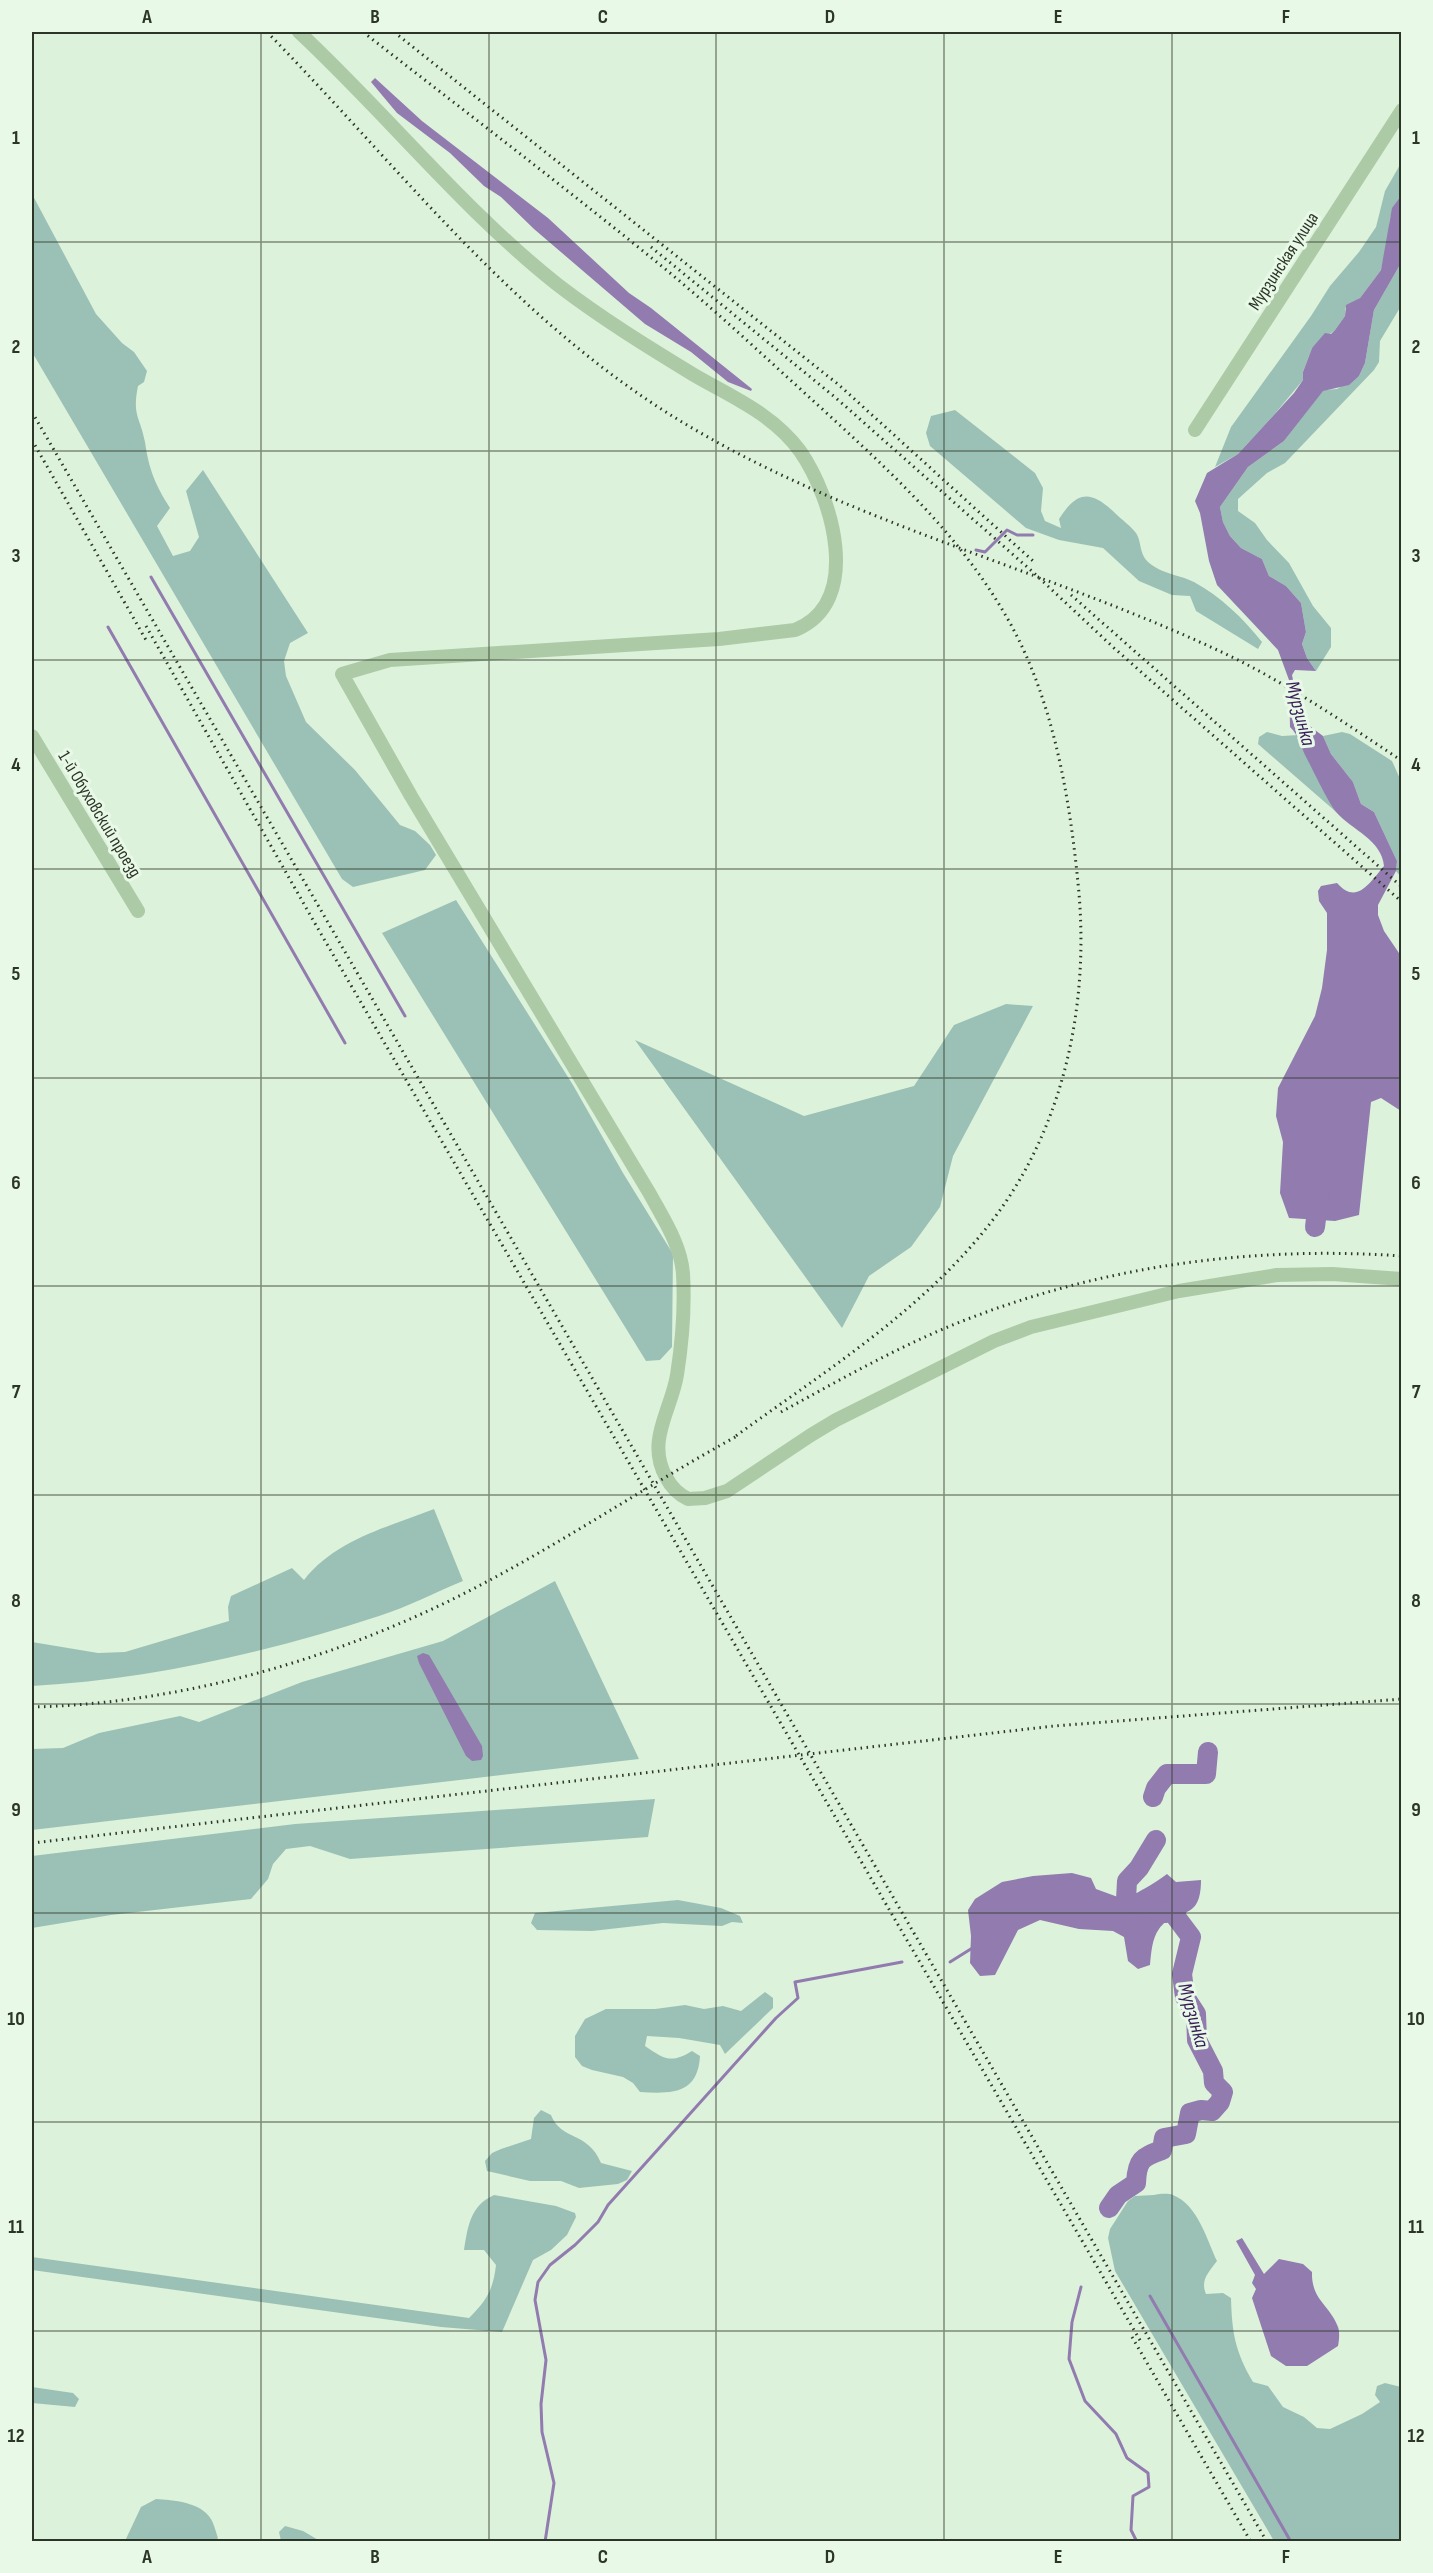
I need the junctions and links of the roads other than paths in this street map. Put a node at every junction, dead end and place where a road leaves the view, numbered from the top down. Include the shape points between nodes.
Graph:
1 (299, 32) edge
2 (1401, 110) edge
3 (1195, 430) dead end
4 (32, 736) edge
5 (138, 911) dead end
6 (1401, 1279) edge

1 - 6 street via 499,235 557,284 652,349 768,417 800,451 818,483 830,520 836,556 831,591 821,613 795,630 719,639 390,660 342,674 677,1244 683,1274 680,1352 673,1393 657,1444 660,1464 670,1485 688,1499 727,1491 836,1420 994,1341 1031,1327 1179,1291 1277,1275
2 - 3 street, Мурзинская улица
4 - 5 street, 1-й Обуховский проезд

